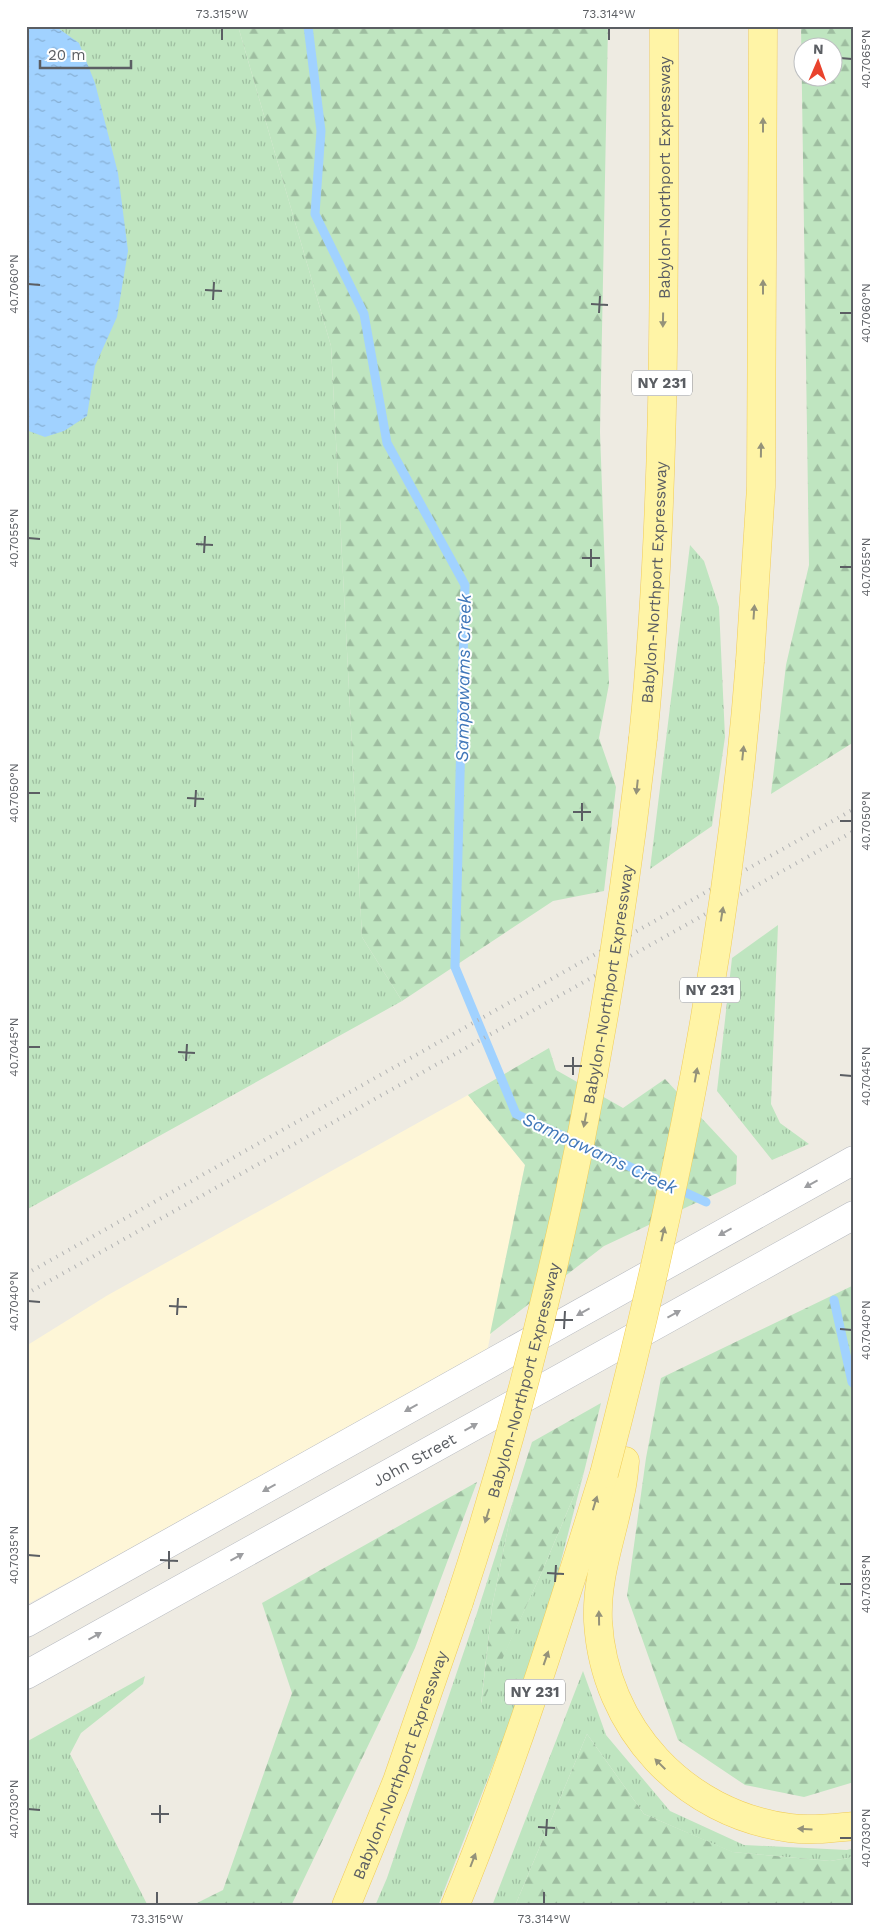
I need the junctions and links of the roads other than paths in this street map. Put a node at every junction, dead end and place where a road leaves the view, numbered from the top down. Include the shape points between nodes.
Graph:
1 (664, 26) edge
2 (763, 26) edge
3 (854, 1160) edge
4 (854, 1215) edge
5 (614, 1468) junction
6 (26, 1623) edge
7 (26, 1675) edge
8 (854, 1826) edge
9 (346, 1906) edge
10 (455, 1906) edge

1 -> 9 main road, Babylon-Northport Expressway / NY 231, bridge via 664,289 656,583 628,862 597,1060 547,1295 502,1466 397,1781
5 -> 2 main road, NY 231, bridge via 678,1165 715,963 734,829 750,661 761,487
3 -> 6 main road
7 -> 4 main road, John Street
8 -> 5 main road via 791,1828 726,1810 678,1779 648,1751 634,1732 608,1674 598,1620 601,1573 620,1495
10 -> 5 main road, NY 231 via 526,1719

